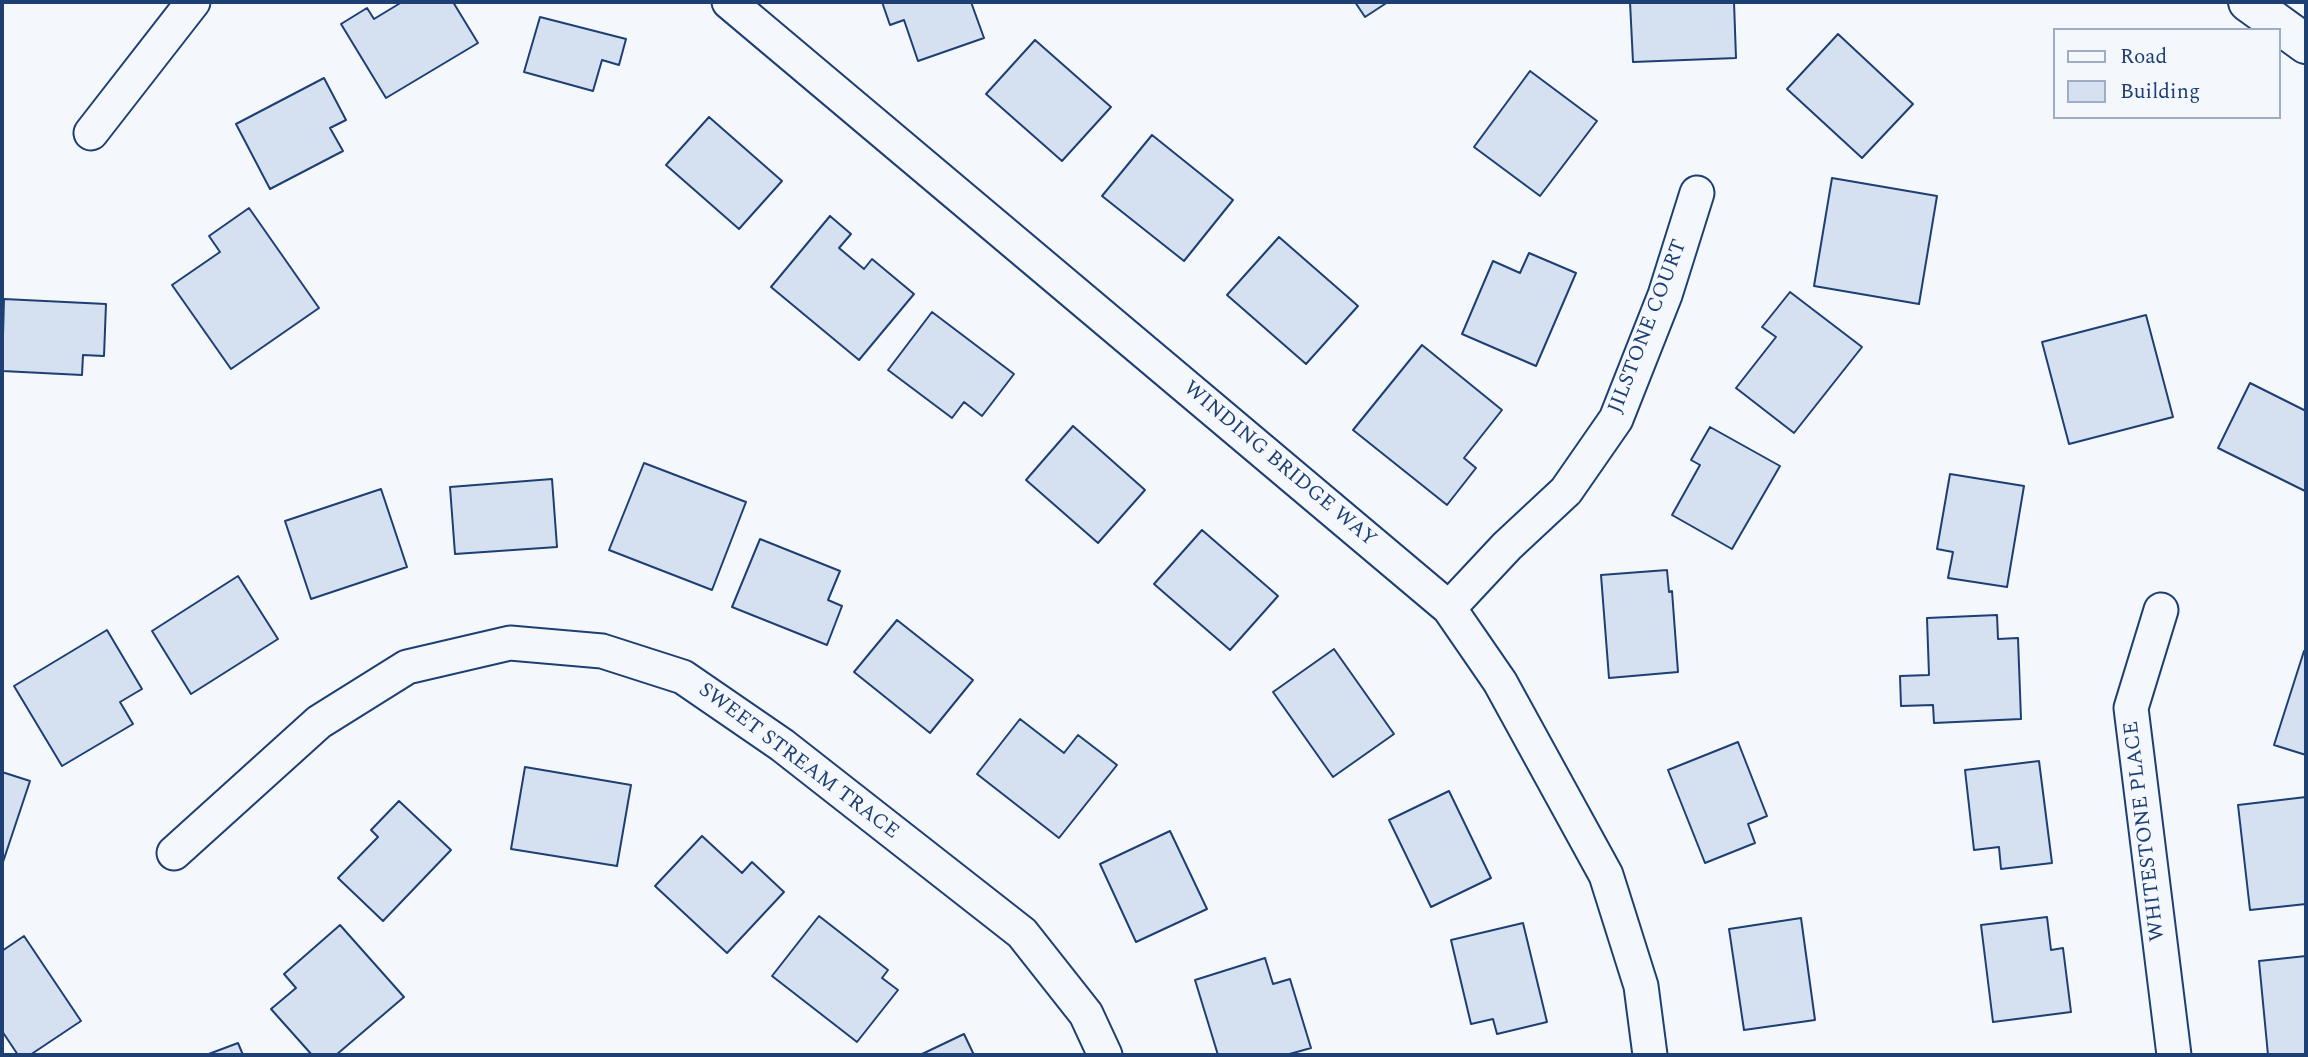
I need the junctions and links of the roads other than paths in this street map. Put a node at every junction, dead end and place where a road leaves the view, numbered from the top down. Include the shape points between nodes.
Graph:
1 (193, 2) edge
2 (2248, 2) edge
3 (750, 8) edge
4 (2306, 44) edge
5 (91, 133) dead end
6 (1697, 193) dead end
7 (1449, 608) junction
8 (2161, 610) dead end
9 (174, 853) dead end
10 (1105, 1055) edge
11 (1650, 1055) edge
12 (2174, 1055) edge

1 - 5 street
2 - 4 main road
3 - 7 street, WINDING BRIDGE WAY
6 - 7 street, JILSTONE COURT via 1665,295 1616,419 1566,491
7 - 11 street, WINDING BRIDGE WAY via 1500,682 1606,875 1641,986
8 - 12 street, WHITESTONE PLACE via 2131,708
9 - 10 street, SWEET STREAM TRACE via 318,723 407,667 510,643 602,651 683,677 782,745 1022,933 1086,1014

